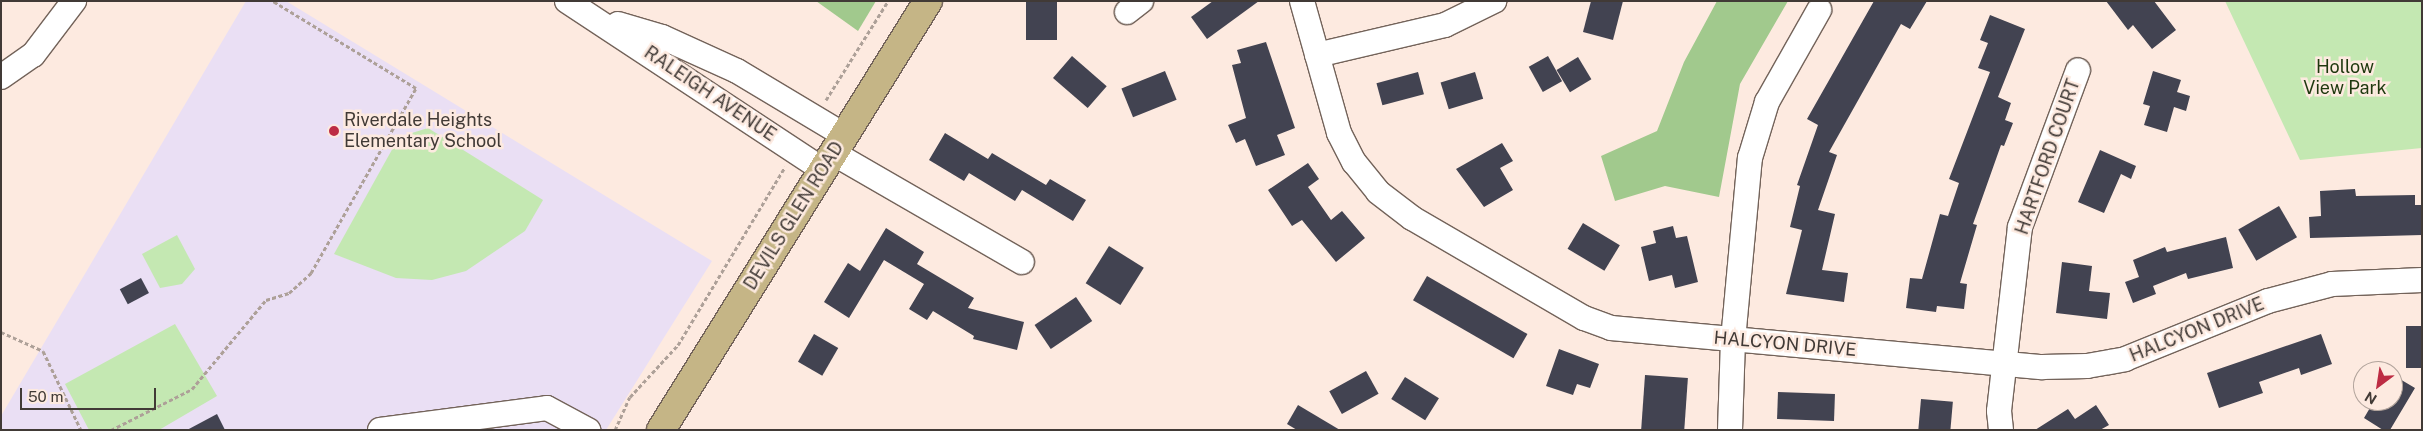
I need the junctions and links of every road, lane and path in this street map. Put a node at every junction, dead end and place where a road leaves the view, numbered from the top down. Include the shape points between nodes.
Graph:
1 (74, 1) edge
2 (273, 1) edge
3 (567, 1) edge
4 (888, 1) edge
5 (928, 1) edge
6 (1302, 1) edge
7 (1494, 1) edge
8 (1820, 10) dead end
9 (598, 18) junction
10 (1317, 55) junction
11 (2078, 70) dead end
12 (1, 77) edge
13 (814, 117) junction
14 (793, 150) junction
15 (833, 153) junction
16 (1022, 262) dead end
17 (2422, 280) edge
18 (1, 332) edge
19 (1733, 340) junction
20 (2005, 364) junction
21 (574, 427) edge
22 (81, 430) edge
23 (110, 430) edge
24 (380, 430) edge
25 (615, 430) edge
26 (661, 430) edge
27 (1730, 430) edge
28 (2001, 430) edge

1 - 12 street via 33,55
2 - 23 path via 416,88 311,273 289,293 266,300 192,389
3 - 9 street, RALEIGH AVENUE
4 - 13 path
5 - 15 main road, DEVILS GLEN ROAD
6 - 10 street, HALCYON DRIVE
7 - 10 street via 1445,24
8 - 19 street via 1767,102 1750,158
9 - 13 street, RALEIGH AVENUE via 662,37 729,67
9 - 14 street, RALEIGH AVENUE
10 - 19 street, HALCYON DRIVE via 1340,133 1354,162 1378,192 1412,218 1584,318 1610,328
11 - 20 street, HARTFORD COURT via 2020,227
13 - 15 street, RALEIGH AVENUE
14 - 15 street, RALEIGH AVENUE
14 - 25 path via 678,345 630,397
15 - 16 street
15 - 26 main road, DEVILS GLEN ROAD
17 - 20 street, HALCYON DRIVE via 2332,284 2268,301 2124,359 2087,366
18 - 22 path via 32,343 43,351
19 - 20 street, HALCYON DRIVE
19 - 27 street
20 - 28 street, HARTFORD COURT
21 - 24 street via 547,408

